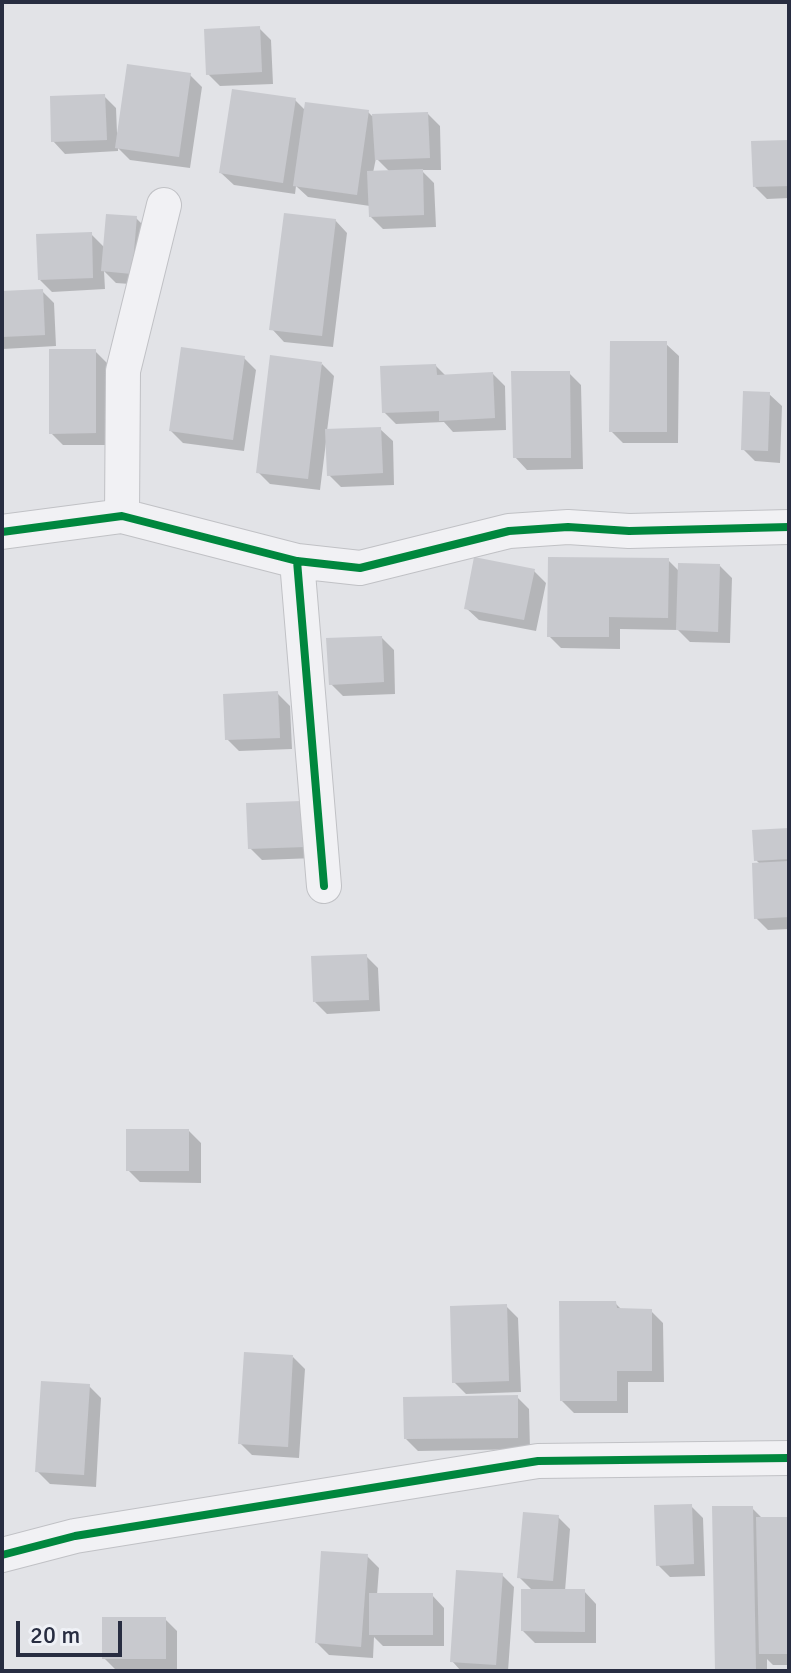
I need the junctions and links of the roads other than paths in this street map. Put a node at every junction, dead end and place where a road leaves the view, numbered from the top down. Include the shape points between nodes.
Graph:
1 (164, 205) dead end
2 (122, 516) junction
3 (789, 527) edge
4 (2, 532) edge
5 (297, 561) junction
6 (324, 886) dead end
7 (789, 1458) edge
8 (2, 1555) edge

1 - 2 street via 123,371
2 - 4 street
2 - 5 street
3 - 5 street via 509,531 360,568
5 - 6 street
7 - 8 street via 538,1461 75,1536

